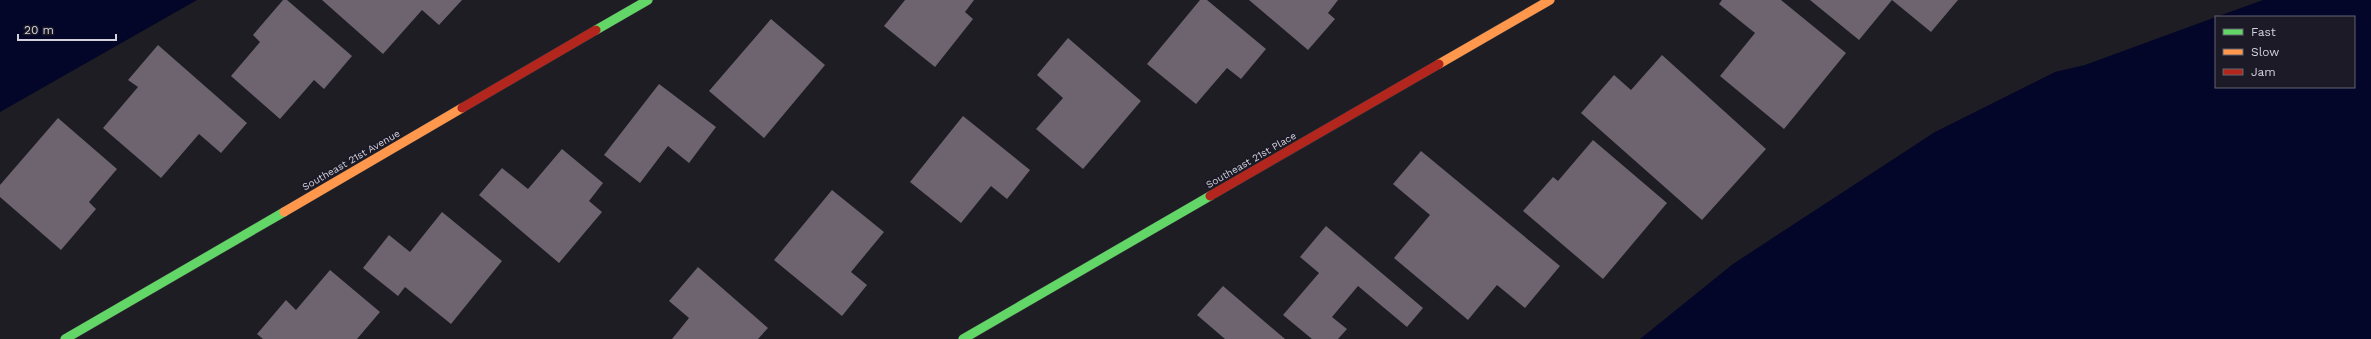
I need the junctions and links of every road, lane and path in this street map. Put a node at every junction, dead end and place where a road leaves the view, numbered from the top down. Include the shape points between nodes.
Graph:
1 (648, 0) edge
2 (1550, 0) edge
3 (65, 339) edge
4 (963, 339) edge

1 - 3 street, Southeast 21st Avenue
2 - 4 street, Southeast 21st Place

